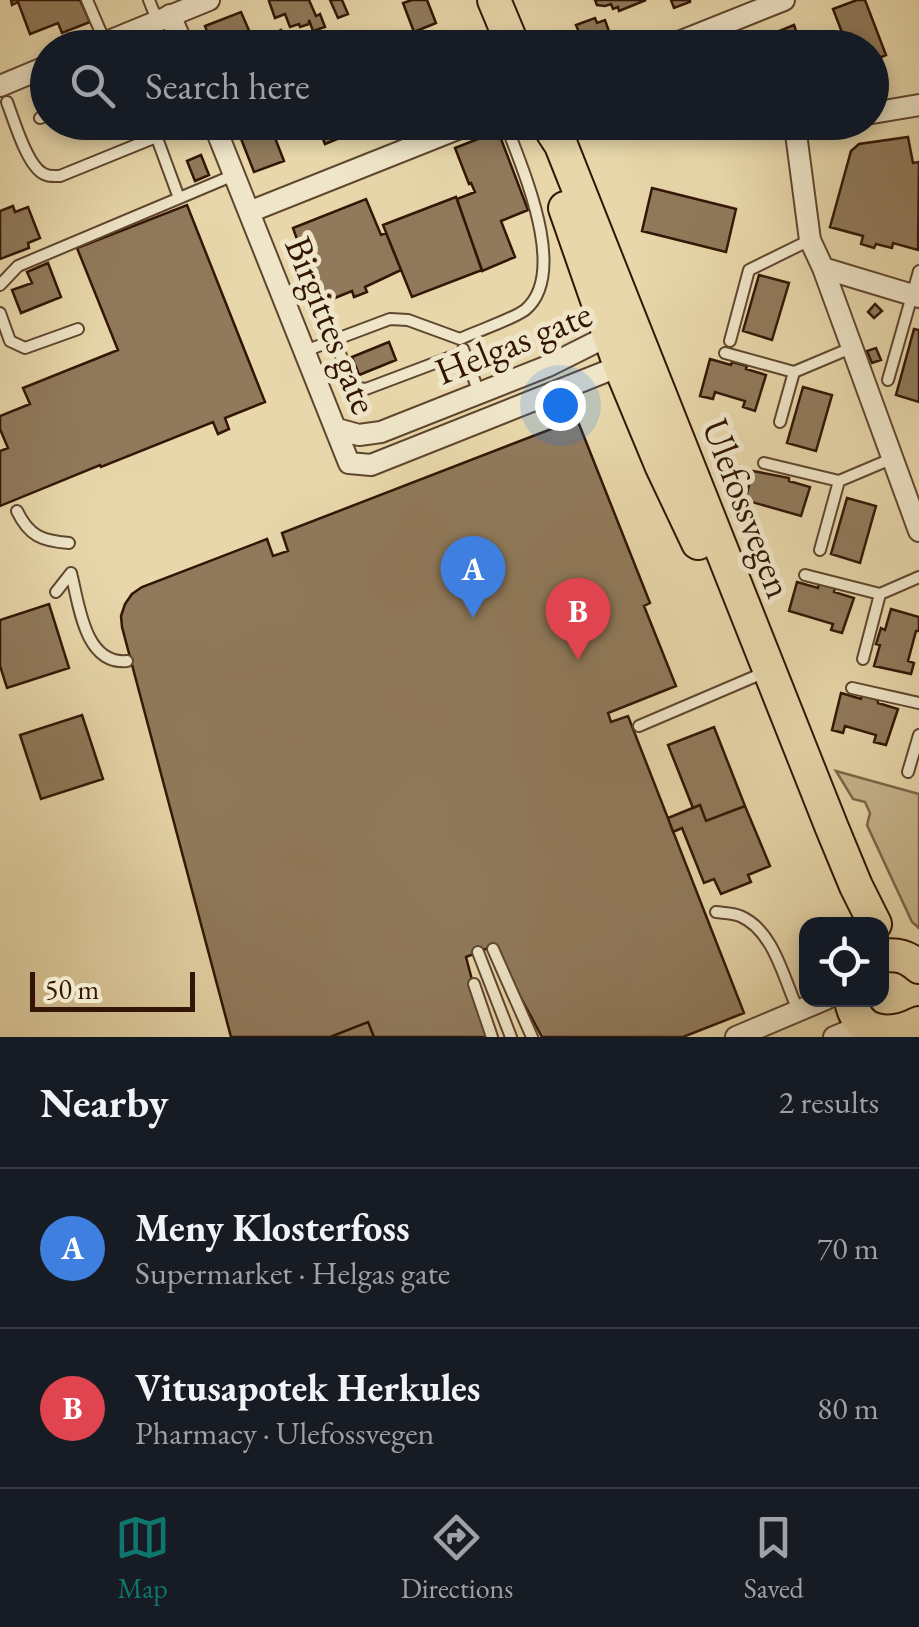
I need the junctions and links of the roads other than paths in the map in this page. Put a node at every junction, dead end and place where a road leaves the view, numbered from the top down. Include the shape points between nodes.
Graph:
1 (88, 0) edge
2 (209, 0) edge
3 (494, 0) edge
4 (784, 0) edge
5 (159, 12) edge
6 (95, 30) edge
7 (126, 30) edge
8 (506, 30) edge
9 (709, 30) edge
10 (30, 77) edge
11 (4, 94) edge
12 (919, 105) edge
13 (889, 110) edge
14 (146, 140) edge
15 (157, 140) edge
16 (220, 140) edge
17 (430, 140) edge
18 (511, 140) edge
19 (545, 140) edge
20 (797, 140) edge
21 (234, 175) junction
22 (179, 198) junction
23 (249, 212) junction
24 (810, 240) junction
25 (823, 268) junction
26 (919, 271) edge
27 (0, 285) edge
28 (916, 296) edge
29 (0, 314) edge
30 (78, 329) dead end
31 (335, 339) junction
32 (460, 339) junction
33 (730, 341) dead end
34 (622, 347) junction
35 (851, 348) junction
36 (304, 351) junction
37 (464, 352) junction
38 (725, 353) dead end
39 (794, 372) junction
40 (888, 380) dead end
41 (479, 392) junction
42 (780, 422) dead end
43 (337, 429) junction
44 (891, 459) junction
45 (349, 463) joint
46 (764, 463) dead end
47 (838, 481) junction
48 (910, 481) edge
49 (17, 510) dead end
50 (919, 531) edge
51 (70, 544) dead end
52 (820, 550) dead end
53 (806, 574) dead end
54 (919, 577) edge
55 (56, 592) dead end
56 (880, 594) junction
57 (127, 660) dead end
58 (863, 660) dead end
59 (756, 676) junction
60 (852, 688) dead end
61 (919, 703) edge
62 (639, 726) dead end
63 (919, 735) edge
64 (908, 772) dead end
65 (716, 912) dead end
66 (848, 917) edge
67 (872, 917) edge
68 (493, 949) dead end
69 (478, 952) dead end
70 (474, 984) dead end
71 (808, 1007) edge
72 (798, 1011) junction
73 (919, 1023) edge
74 (862, 1027) edge
75 (492, 1037) edge
76 (511, 1037) edge
77 (532, 1037) edge
78 (736, 1037) edge

1 - 6 lane
2 - 5 street
3 - 8 main road
4 - 9 street
5 - 7 street
10 - 11 street
11 - 14 lane via 41,173 60,176
12 - 13 street
15 - 22 lane
16 - 21 street, Birgittes gate
17 - 23 street, Birgittes gate
18 - 32 lane via 539,221 541,280 524,310
19 - 34 main road, Ulefossvegen
20 - 24 street
21 - 22 lane
21 - 23 street, Birgittes gate
22 - 27 lane via 18,266
23 - 36 street, Birgittes gate
24 - 25 street
24 - 33 lane via 749,270
25 - 28 street
25 - 35 street
26 - 28 lane
28 - 40 lane
29 - 30 lane via 10,341 26,348
31 - 32 lane via 390,319
31 - 36 lane
31 - 37 lane via 353,384 366,389
32 - 37 lane
34 - 41 street, Helgas gate
34 - 45 street, Helgas gate via 371,465
34 - 59 main road, Ulefossvegen via 662,466
34 - 67 main road, Ulefossvegen
35 - 39 lane
35 - 44 street
36 - 43 street, Birgittes gate
37 - 41 lane
38 - 39 lane
39 - 42 lane
41 - 43 street, Helgas gate via 382,432
43 - 45 street, Birgittes gate
44 - 47 lane
44 - 48 street
46 - 47 lane
47 - 52 lane
48 - 50 street
49 - 51 lane via 34,534
53 - 56 lane
54 - 56 lane
55 - 57 lane via 71,572 88,635 102,656
56 - 58 lane
59 - 62 lane
59 - 66 main road, Ulefossvegen
60 - 61 lane
63 - 64 lane
65 - 72 lane via 755,925
68 - 77 lane
69 - 76 lane
70 - 75 lane
71 - 72 street
72 - 78 street
73 - 74 main road via 893,1035

